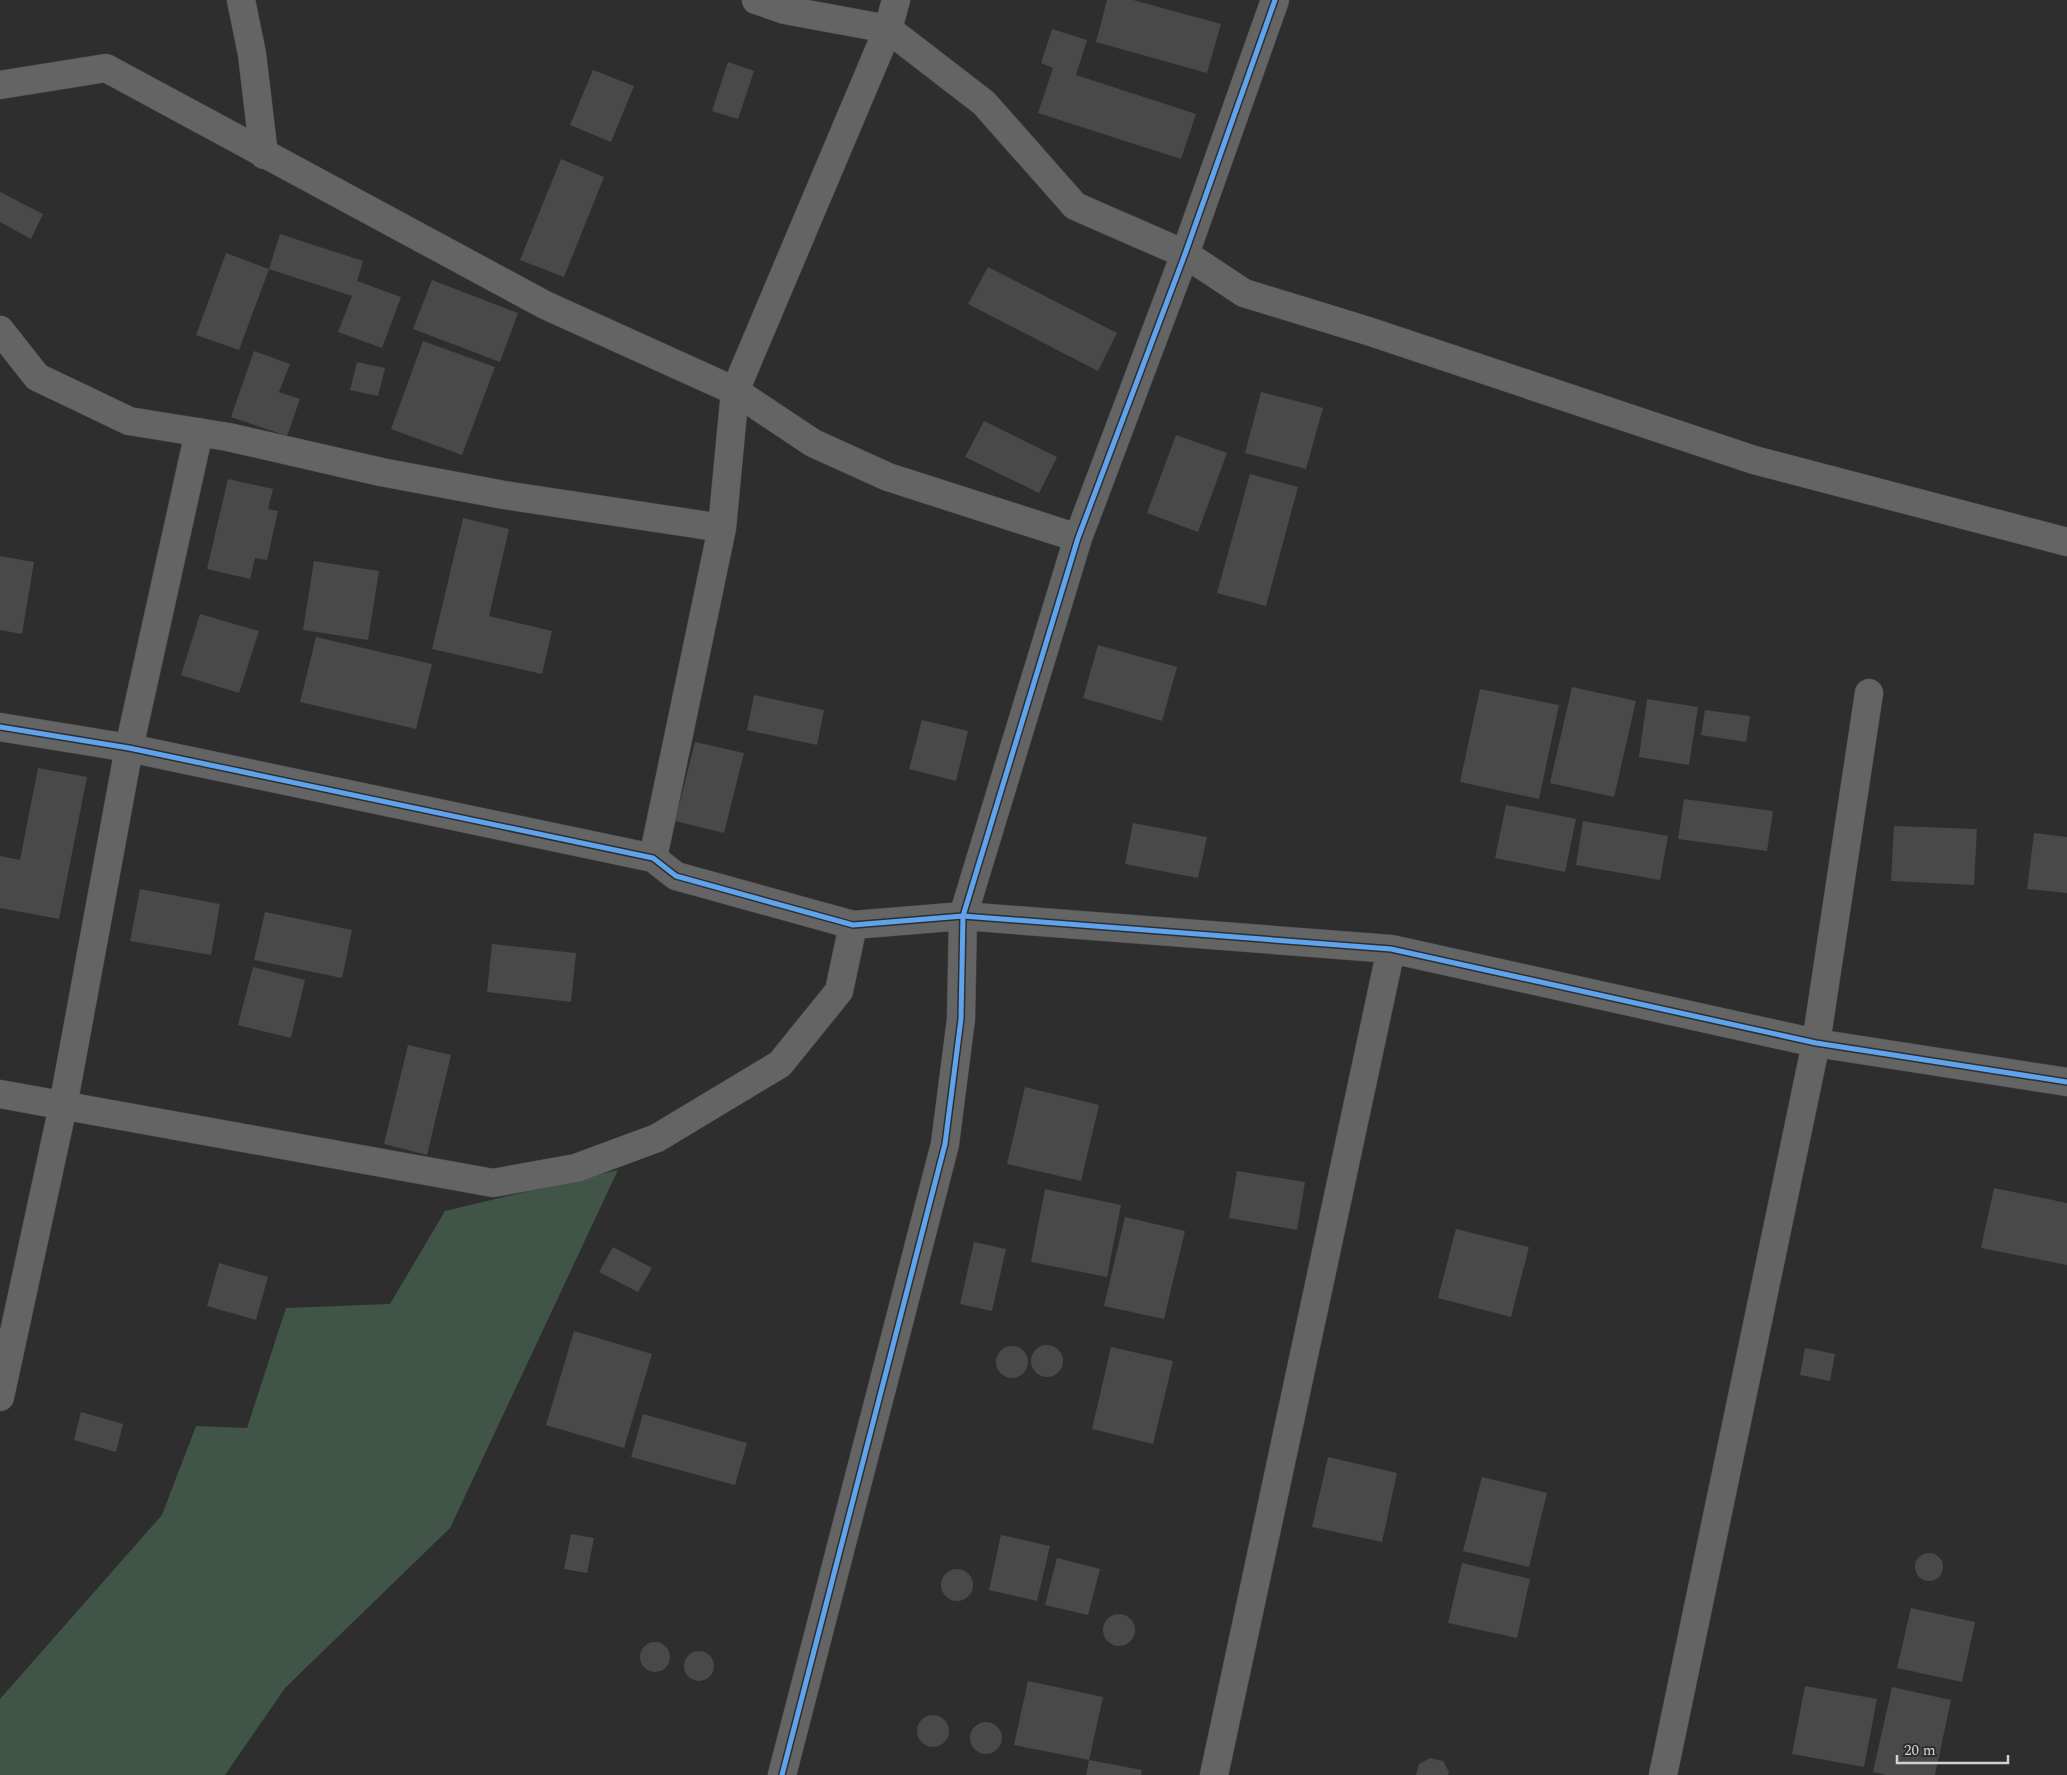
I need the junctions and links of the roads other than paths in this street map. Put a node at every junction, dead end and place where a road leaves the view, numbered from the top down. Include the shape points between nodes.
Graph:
1 (241, 0) edge
2 (756, 0) edge
3 (896, 0) edge
4 (1275, 0) edge
5 (888, 29) junction
6 (0, 85) edge
7 (264, 155) junction
8 (1185, 254) junction
9 (0, 330) edge
10 (735, 392) junction
11 (199, 432) junction
12 (722, 528) junction
13 (1078, 538) junction
14 (2067, 542) edge
15 (1869, 692) dead end
16 (0, 727) edge
17 (129, 748) junction
18 (653, 858) junction
19 (963, 916) junction
20 (853, 925) junction
21 (1391, 949) junction
22 (1816, 1043) junction
23 (2067, 1082) edge
24 (0, 1094) edge
25 (63, 1106) junction
26 (0, 1397) edge
27 (782, 1775) edge
28 (1214, 1775) edge
29 (1663, 1775) edge

1 - 7 street via 252,54
2 - 5 street via 786,10
3 - 5 street
4 - 8 street
5 - 8 street via 984,103 1075,206
5 - 10 street
6 - 7 street via 106,68
7 - 10 street via 545,305
8 - 13 street
8 - 14 street via 1244,293 1368,330 1754,460
9 - 11 street via 37,378 129,422
10 - 12 street
10 - 13 street via 813,443 888,477
11 - 12 street via 504,495
11 - 17 street
12 - 18 street
13 - 19 street
15 - 22 street
16 - 17 street
17 - 18 street
17 - 25 street
18 - 20 street via 676,876
19 - 20 street
19 - 21 street
19 - 27 street via 961,1019 945,1144
20 - 25 street via 839,991 780,1064 657,1138 576,1168 493,1183
21 - 22 street
21 - 28 street
22 - 23 street
22 - 29 street
24 - 25 street
25 - 26 street

